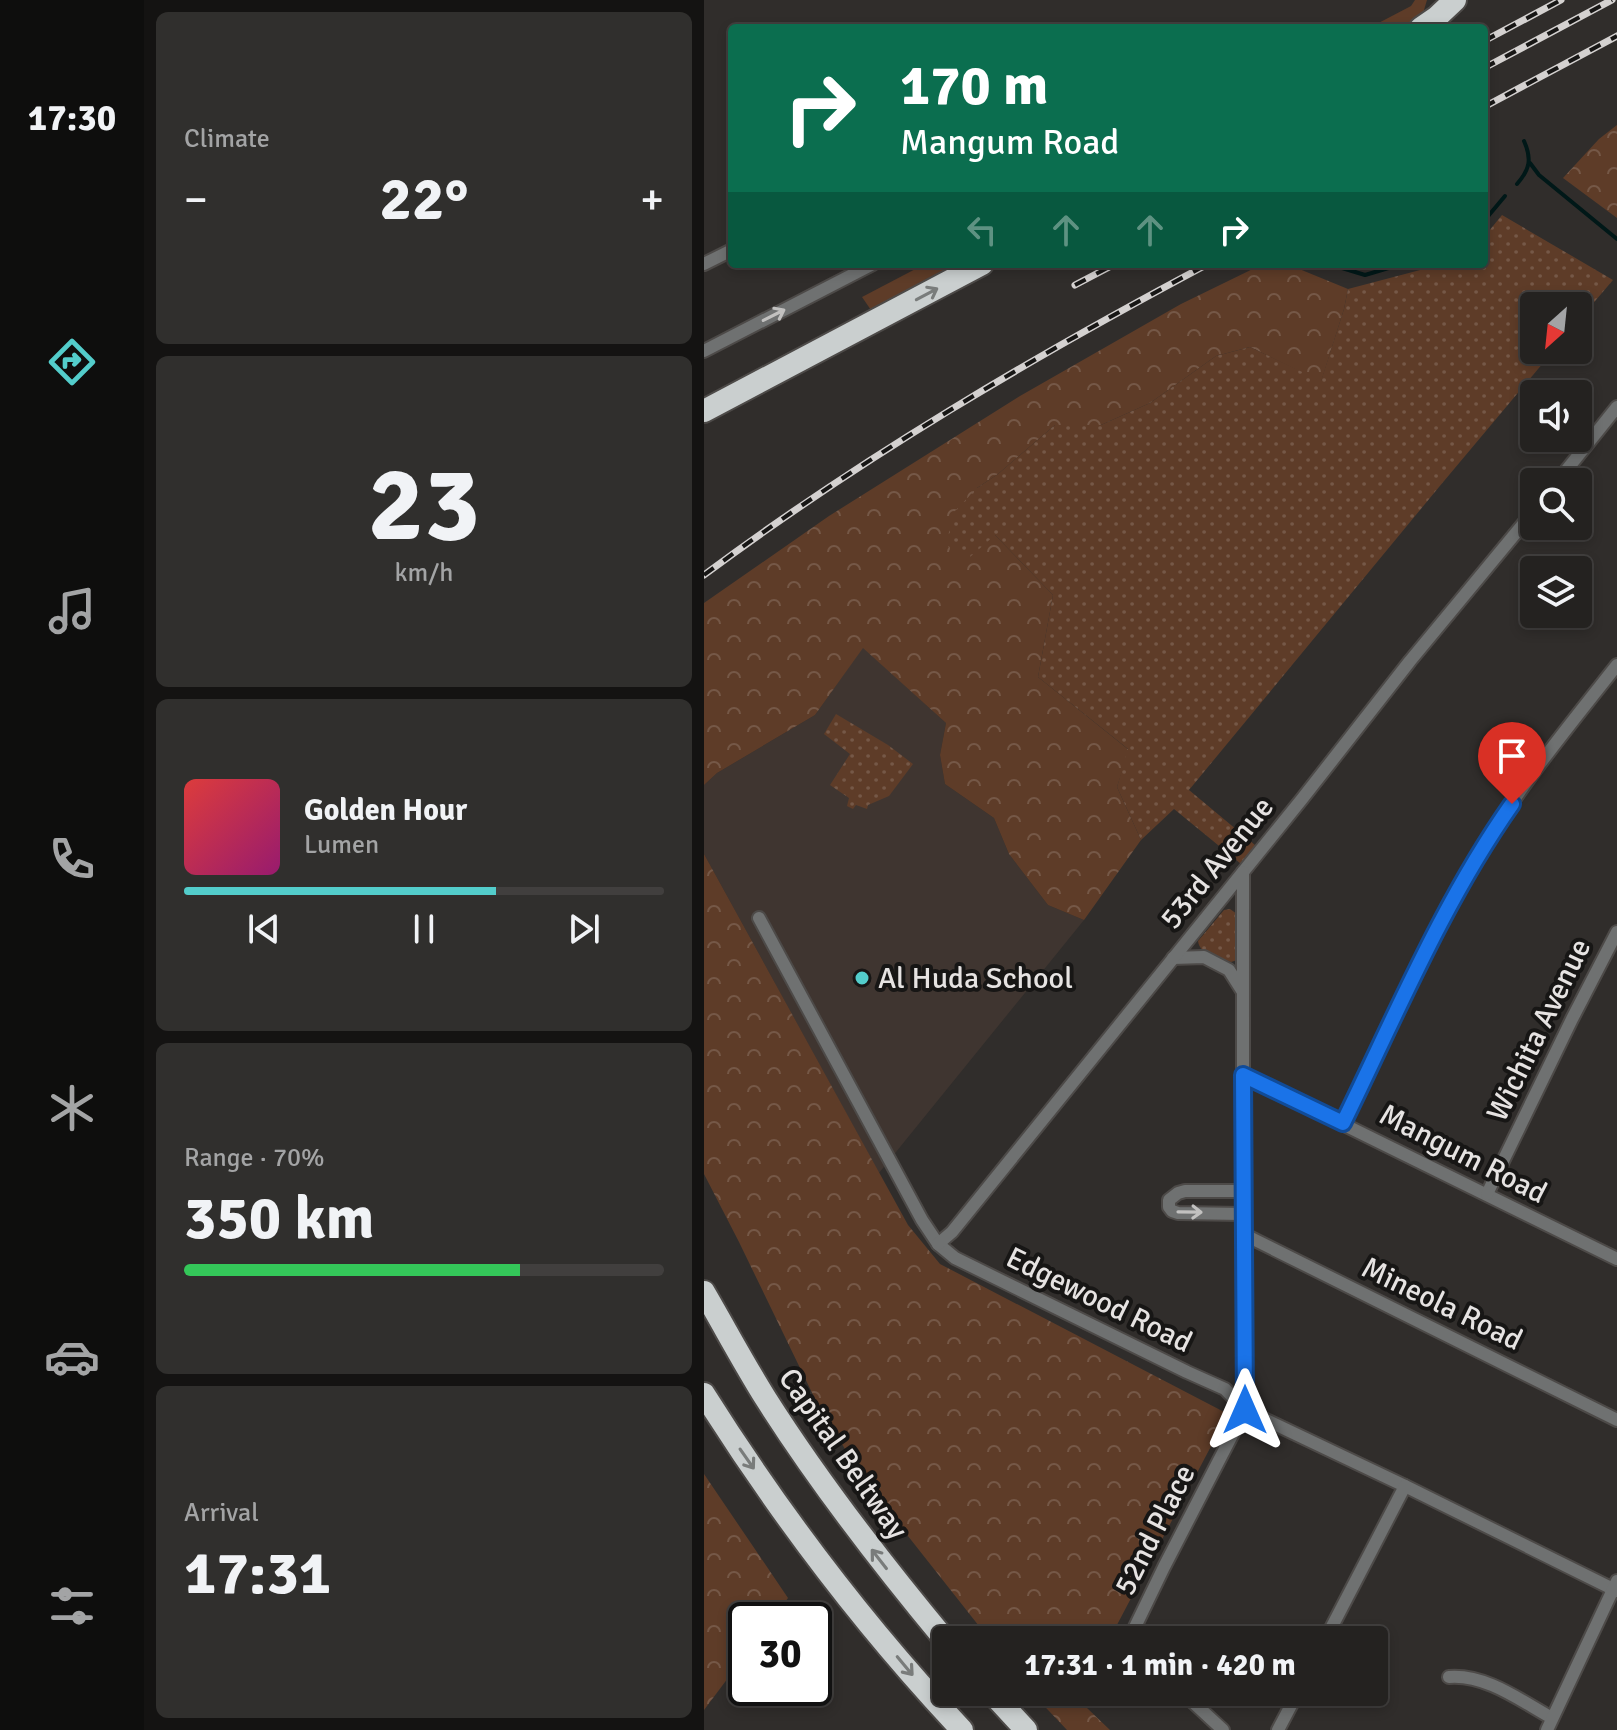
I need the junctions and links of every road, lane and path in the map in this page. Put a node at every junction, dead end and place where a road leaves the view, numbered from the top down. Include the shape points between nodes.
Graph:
1 (1455, 0) edge
2 (1427, 24) edge
3 (728, 252) edge
4 (704, 264) edge
5 (865, 268) edge
6 (974, 268) edge
7 (704, 351) edge
8 (1617, 407) edge
9 (704, 411) edge
10 (1568, 468) edge
11 (1520, 528) edge
12 (1617, 665) edge
13 (1243, 872) junction
14 (759, 918) dead end
15 (1617, 932) edge
16 (1173, 958) junction
17 (1244, 993) junction
18 (1243, 1075) junction
19 (1343, 1123) junction
20 (1243, 1191) junction
21 (1487, 1194) junction
22 (1243, 1214) junction
23 (1243, 1234) junction
24 (938, 1244) junction
25 (1617, 1259) edge
26 (704, 1279) edge
27 (704, 1292) edge
28 (733, 1343) junction
29 (704, 1394) edge
30 (1245, 1410) junction
31 (1617, 1420) edge
32 (1405, 1486) junction
33 (1616, 1589) edge
34 (934, 1626) edge
35 (1137, 1626) edge
36 (1332, 1626) edge
37 (1449, 1677) dead end
38 (1004, 1706) edge
39 (1197, 1706) edge
40 (1291, 1706) edge
41 (1550, 1724) edge
42 (962, 1730) edge
43 (1026, 1730) edge
44 (1223, 1730) edge
45 (1278, 1730) edge

1 - 2 highway
3 - 4 street
7 -> 5 street
9 -> 6 highway
8 - 10 street
11 - 13 street, 53rd Avenue
12 - 19 street via 1479,855
13 - 16 street, 53rd Avenue
13 - 17 street, 52nd Place
14 - 24 street, Edgewood Road
15 - 21 street, Wichita Avenue
16 - 17 street via 1204,957 1229,970
16 - 24 street, 53rd Avenue
17 - 18 street, 52nd Place
18 - 19 street, Mangum Road
18 - 20 street, 52nd Place
19 - 21 street, Mangum Road
20 - 22 street, 52nd Place
20 -> 22 street via 1178,1193 1169,1200 1178,1213
21 - 25 street, Mangum Road
22 - 23 street, 52nd Place
23 - 30 street, 52nd Place
23 - 31 street, Mineola Road
24 - 30 street, Edgewood Road via 955,1258 1225,1389
26 - 28 highway
27 - 28 highway, Capital Beltway
34 -> 28 highway, Capital Beltway via 840,1508
29 -> 42 highway via 802,1538
30 - 32 street, Edgewood Road
30 - 35 street, 52nd Place
32 - 33 street, Edgewood Road
32 - 36 street
33 - 41 street
37 - 41 street via 1479,1680
38 - 43 highway
39 - 44 street
40 - 45 street

